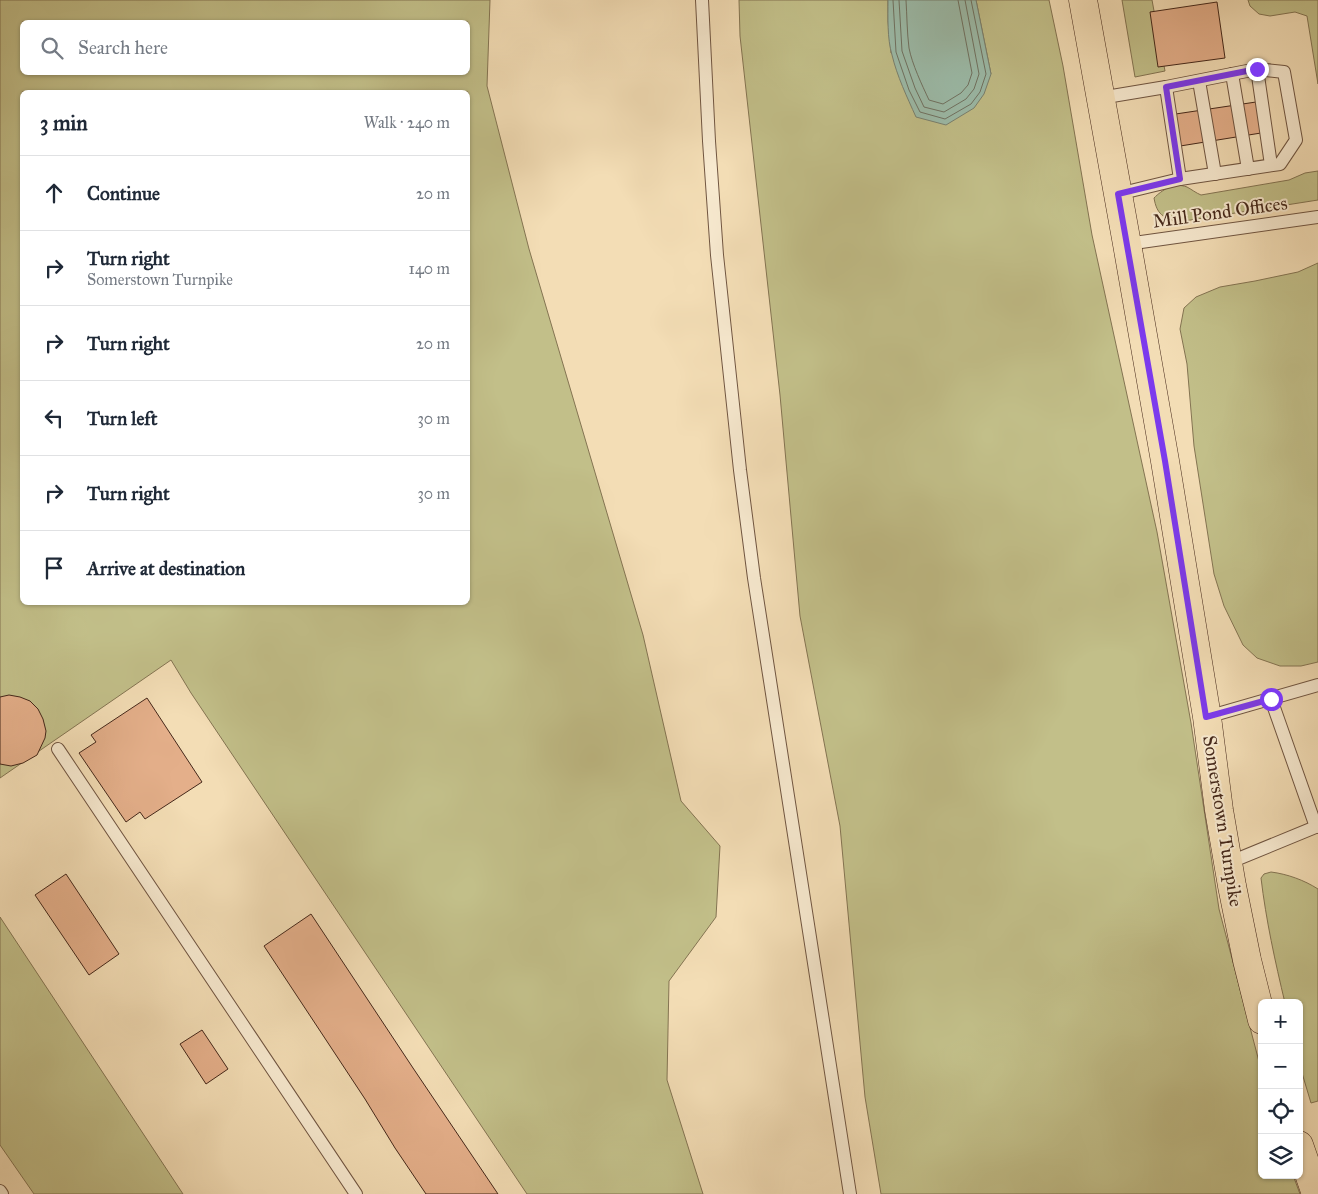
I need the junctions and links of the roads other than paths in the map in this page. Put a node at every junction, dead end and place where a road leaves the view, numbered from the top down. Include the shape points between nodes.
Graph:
1 (702, 0) edge
2 (1083, 0) edge
3 (1257, 69) junction
4 (1232, 74) junction
5 (1199, 80) junction
6 (1166, 87) junction
7 (1100, 98) junction
8 (1271, 165) junction
9 (1248, 169) junction
10 (1215, 174) junction
11 (1180, 179) junction
12 (1118, 194) junction
13 (1318, 217) edge
14 (1127, 244) junction
15 (1318, 685) edge
16 (1271, 699) junction
17 (1206, 717) junction
18 (58, 749) dead end
19 (1317, 827) edge
20 (1228, 863) junction
21 (1258, 1004) edge
22 (1303, 1157) edge
23 (356, 1194) edge
24 (850, 1194) edge
25 (1316, 1194) edge

1 - 24 lane via 717,255 740,470
2 - 7 main road, Somerstown Turnpike
3 - 4 lane
3 - 8 lane
3 - 8 lane via 1284,72 1296,140 1280,164
4 - 5 lane
4 - 9 lane
5 - 6 lane
5 - 10 lane
6 - 7 lane
6 - 11 lane
7 - 12 main road, Somerstown Turnpike
8 - 9 lane
9 - 10 lane
10 - 11 lane
11 - 12 lane
12 - 14 main road, Somerstown Turnpike
13 - 14 lane, Mill Pond Offices
14 - 17 main road, Somerstown Turnpike
15 - 16 lane
16 - 17 lane
16 - 19 lane
17 - 20 main road, Somerstown Turnpike
18 - 23 lane
19 - 20 lane
20 - 21 main road, Somerstown Turnpike
22 - 25 main road

